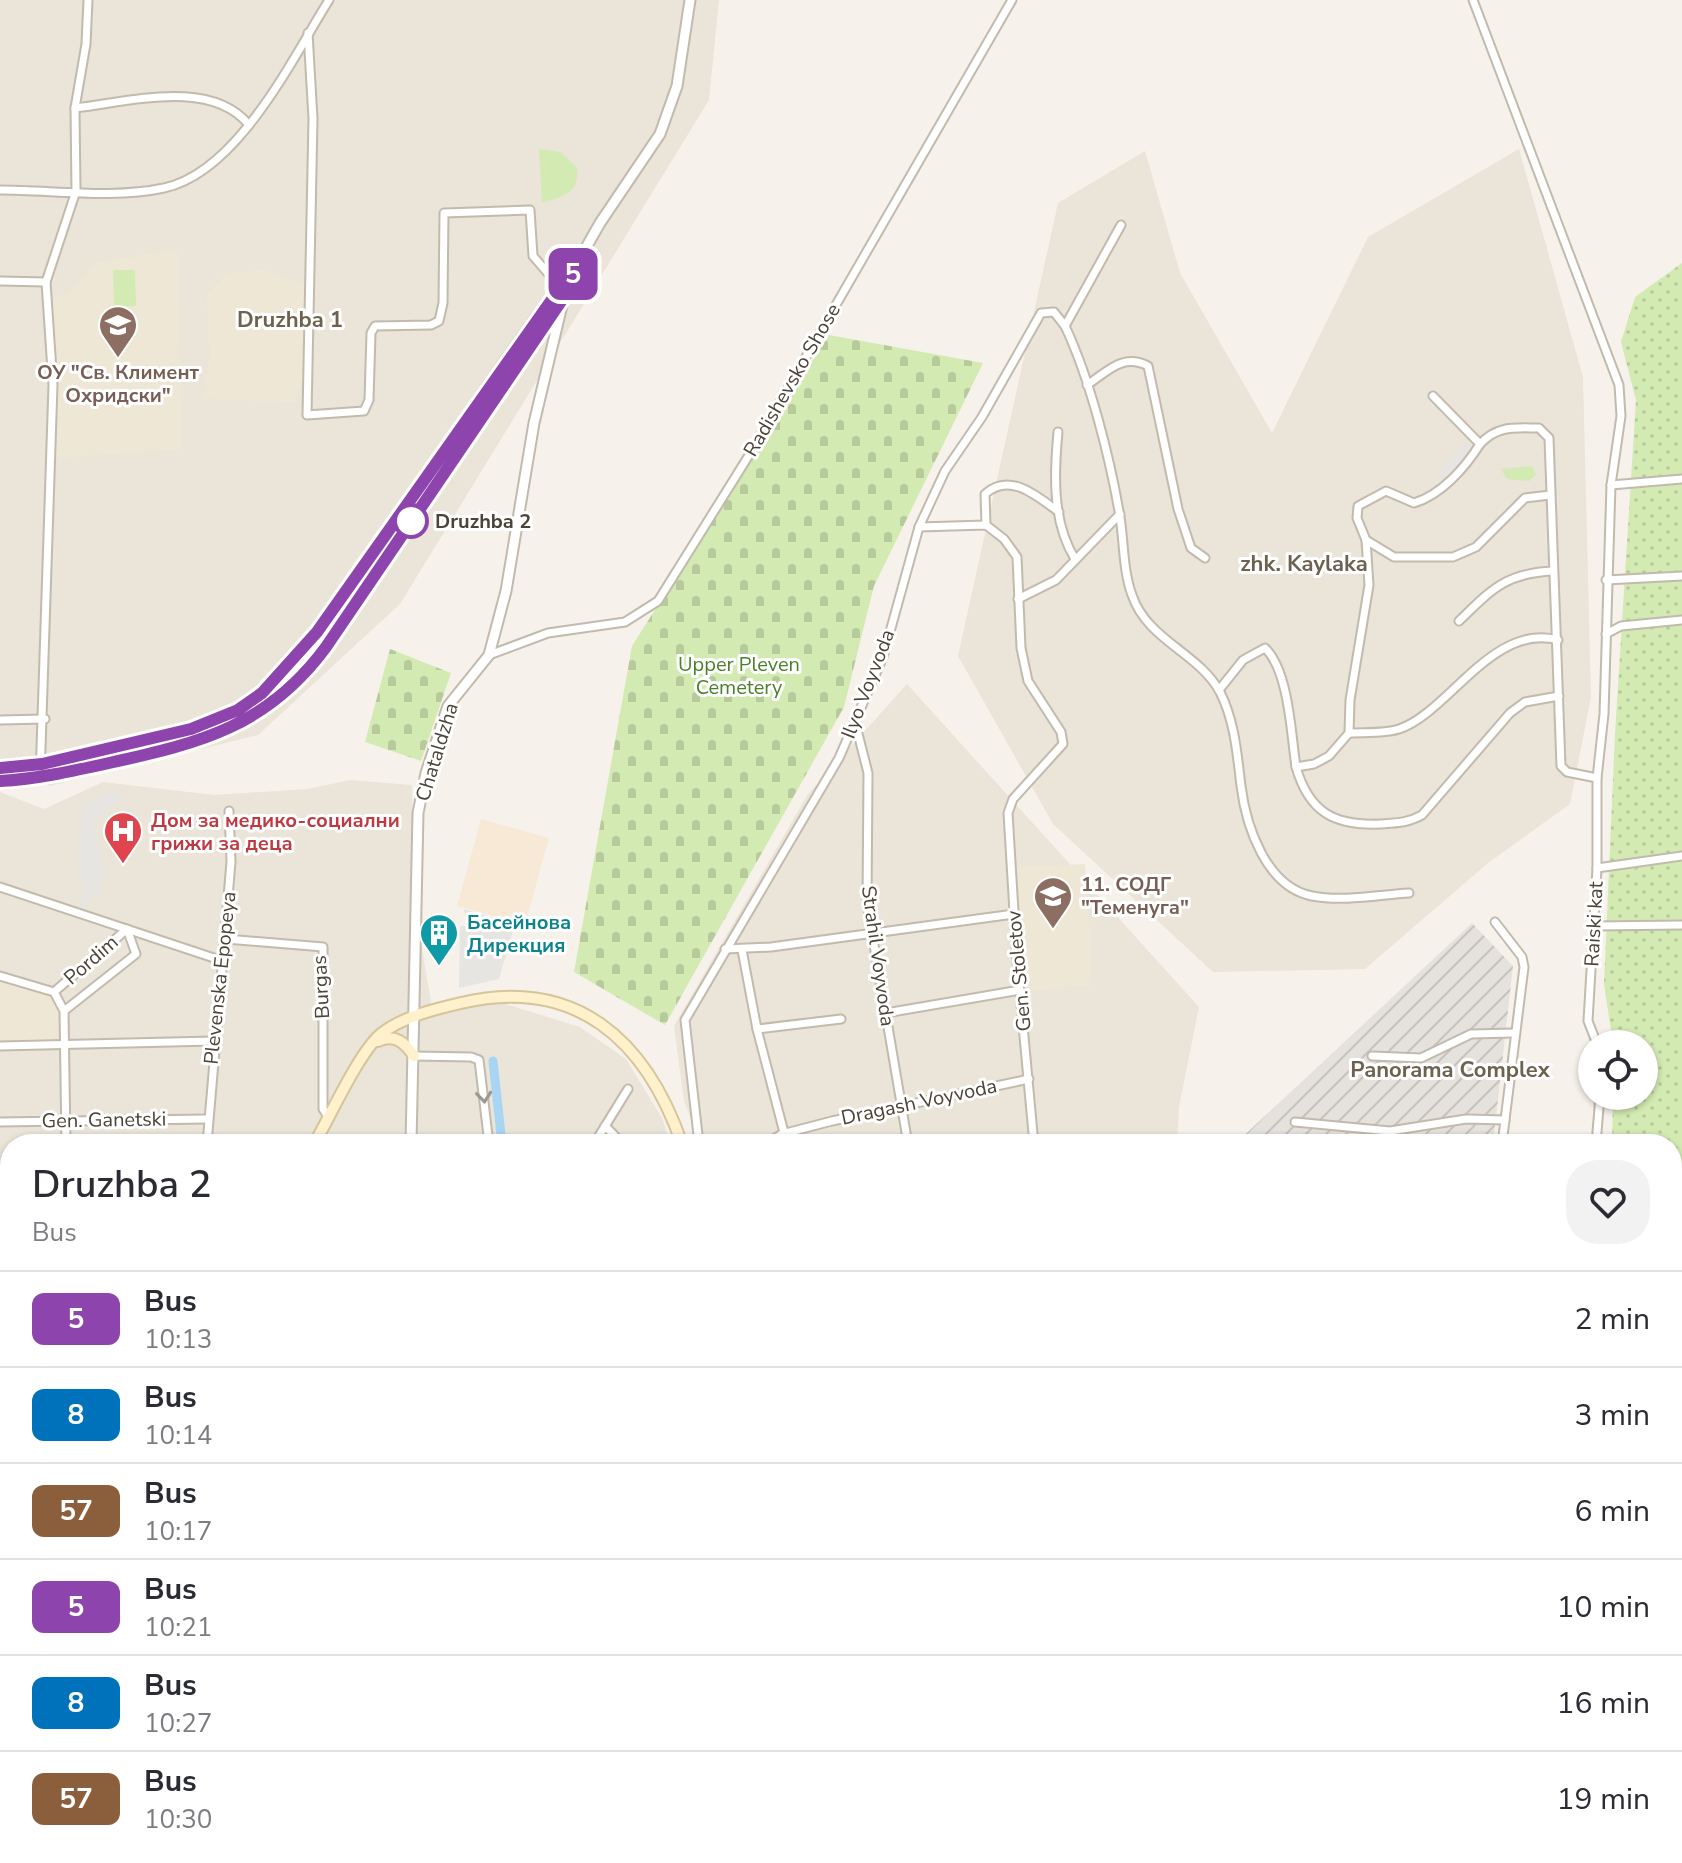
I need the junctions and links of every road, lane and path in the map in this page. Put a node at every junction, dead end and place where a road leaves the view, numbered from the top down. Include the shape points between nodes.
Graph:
1 (88, 0) edge
2 (329, 0) edge
3 (690, 0) edge
4 (1012, 0) edge
5 (1473, 0) edge
6 (308, 33) junction
7 (75, 108) junction
8 (249, 125) junction
9 (0, 190) edge
10 (76, 191) junction
11 (1121, 225) dead end
12 (575, 267) junction
13 (0, 281) edge
14 (46, 282) junction
15 (559, 286) junction
16 (564, 297) junction
17 (1065, 326) junction
18 (1087, 385) junction
19 (1433, 396) dead end
20 (1058, 432) dead end
21 (1480, 444) junction
22 (1682, 479) edge
23 (1611, 485) junction
24 (1550, 495) junction
25 (1059, 512) junction
26 (1120, 514) junction
27 (986, 525) junction
28 (919, 527) junction
29 (1366, 540) junction
30 (1205, 558) dead end
31 (1075, 559) junction
32 (1553, 571) junction
33 (1682, 576) edge
34 (1606, 580) junction
35 (1018, 599) junction
36 (1682, 620) edge
37 (1459, 621) dead end
38 (1606, 634) junction
39 (1558, 640) junction
40 (489, 655) junction
41 (1219, 690) junction
42 (1559, 696) junction
43 (45, 719) junction
44 (0, 720) edge
45 (855, 722) junction
46 (1349, 733) junction
47 (42, 764) junction
48 (1296, 767) junction
49 (0, 768) edge
50 (40, 778) junction
51 (1597, 778) junction
52 (0, 781) edge
53 (229, 811) dead end
54 (1682, 856) edge
55 (1597, 868) junction
56 (0, 887) edge
57 (1409, 893) dead end
58 (1014, 914) junction
59 (1495, 922) dead end
60 (1682, 925) edge
61 (1593, 926) junction
62 (127, 929) junction
63 (871, 934) junction
64 (226, 939) junction
65 (725, 949) junction
66 (742, 950) junction
67 (223, 961) junction
68 (0, 976) edge
69 (1020, 990) junction
70 (54, 992) junction
71 (64, 1011) junction
72 (886, 1013) junction
73 (415, 1017) junction
74 (841, 1019) dead end
75 (757, 1029) junction
76 (1592, 1030) edge
77 (1514, 1033) junction
78 (214, 1041) junction
79 (64, 1045) junction
80 (0, 1046) edge
81 (370, 1047) junction
82 (414, 1056) junction
83 (1372, 1056) dead end
84 (1029, 1079) junction
85 (628, 1089) dead end
86 (900, 1107) junction
87 (1599, 1110) edge
88 (329, 1118) junction
89 (207, 1119) junction
90 (65, 1120) junction
91 (1505, 1120) junction
92 (0, 1122) edge
93 (1295, 1122) dead end
94 (605, 1126) junction
95 (66, 1134) edge
96 (207, 1134) edge
97 (320, 1134) edge
98 (411, 1134) edge
99 (488, 1134) edge
100 (600, 1134) edge
101 (613, 1134) edge
102 (678, 1134) edge
103 (698, 1134) edge
104 (782, 1134) joint
105 (906, 1134) edge
106 (1033, 1134) edge
107 (1503, 1134) edge
108 (1597, 1134) edge

1 - 7 street
2 - 6 street
3 - 12 street via 677,86 660,134
4 - 40 street, Radishevsko Shose via 751,452 658,601 625,622 548,633
5 - 23 street, Raiski kat via 1614,363 1621,416
6 - 8 street
6 - 15 street via 313,119 307,415 364,411 375,326 439,321 444,213 530,210 533,256
7 - 8 street via 200,96 231,108
7 - 10 street
8 - 10 street via 202,171 183,181 164,188
9 - 10 street
10 - 14 street
11 - 17 street
12 - 15 street
12 - 16 street
13 - 14 street
14 - 43 street via 53,385
15 - 16 street
15 - 47 street via 317,632 262,693 201,726
16 - 40 street, Chataldzha
16 - 50 street via 326,647 293,687 256,716 213,737
17 - 18 street
17 - 28 street, Ilyo Voyvoda via 1054,312 1041,313 945,471
18 - 26 street
18 - 30 street via 1123,360 1148,366 1178,509 1191,548
19 - 21 street
20 - 25 street via 1054,472
21 - 24 street via 1491,428 1546,432
21 - 29 street via 1427,499 1414,503 1386,491 1358,506
22 - 23 street
23 - 34 street, Raiski kat
24 - 29 street via 1525,498 1476,547 1453,557 1394,557
24 - 32 street
25 - 27 street via 1027,489 1004,484 985,494
25 - 31 street
26 - 31 street
26 - 41 street via 1131,595 1142,615
27 - 28 street
27 - 35 street via 1017,557
28 - 45 street, Ilyo Voyvoda via 883,657
29 - 46 street via 1369,585
31 - 35 street via 1056,580
32 - 37 street via 1508,578
32 - 39 street
33 - 34 street
34 - 38 street, Raiski kat
35 - 58 street, Gen. Stoletov via 1028,681 1061,732 1063,744 1013,799 1008,813
36 - 38 street via 1621,626
38 - 51 street, Raiski kat
39 - 42 street
39 - 46 street via 1512,645 1474,667 1430,711 1398,730
40 - 73 street, Chataldzha via 448,706 426,773 418,813
41 - 48 street via 1256,652 1265,648 1275,657
41 - 57 street via 1235,733 1244,812 1267,862 1294,888 1311,896
42 - 48 street via 1525,702 1510,713 1422,815 1409,822 1339,821 1303,790
42 - 51 street via 1561,766
43 - 44 street
43 - 47 street
45 - 63 street, Strahil Voyvoda via 868,773 866,881
45 - 65 street, Ilyo Voyvoda via 839,758
46 - 48 street via 1329,756
47 - 49 street
47 - 50 street
50 - 52 street
51 - 55 street, Raiski kat
53 - 64 street, Plevenska Epopeya
54 - 55 street
55 - 61 street, Raiski kat
56 - 62 street
58 - 63 street
58 - 69 street, Gen. Stoletov
59 - 77 street via 1524,967
60 - 61 street
61 - 76 street, Raiski kat
62 - 67 street
62 - 70 street, Pordim
62 - 71 street, Pordim via 136,954
63 - 66 street
63 - 72 street, Strahil Voyvoda
64 - 67 street, Plevenska Epopeya
64 - 88 street, Burgas via 323,947 323,1109
65 - 66 street
65 - 103 street, Ilyo Voyvoda via 685,1020
66 - 75 street
67 - 78 street, Plevenska Epopeya
68 - 70 street
69 - 72 street
69 - 84 street, Gen. Stoletov
70 - 71 street, Pordim
71 - 79 street, Pordim
72 - 86 street, Strahil Voyvoda
73 - 81 main road via 384,1032
73 - 82 street, Chataldzha
73 - 102 main road via 500,997 531,997 577,1009 605,1025 643,1064
74 - 75 street
75 - 104 street
77 - 83 street via 1471,1034 1421,1058
77 - 91 street
78 - 79 street
78 - 89 street, Plevenska Epopeya
79 - 80 street
79 - 90 street, Pordim
81 - 82 main road via 394,1038
81 - 88 main road
82 - 98 street, Chataldzha
82 -> 99 street via 479,1060
84 - 86 street, Dragash Voyvoda
84 - 106 street, Gen. Stoletov
85 - 94 street
86 - 104 street, Dragash Voyvoda
86 - 105 street, Strahil Voyvoda
87 - 108 street
88 - 97 main road
89 - 90 street, Gen. Ganetski
89 - 96 street, Plevenska Epopeya
90 - 92 street, Gen. Ganetski
90 - 95 street, Pordim
91 - 93 street via 1466,1119 1390,1131
91 - 107 street
94 - 100 street
94 - 101 street

